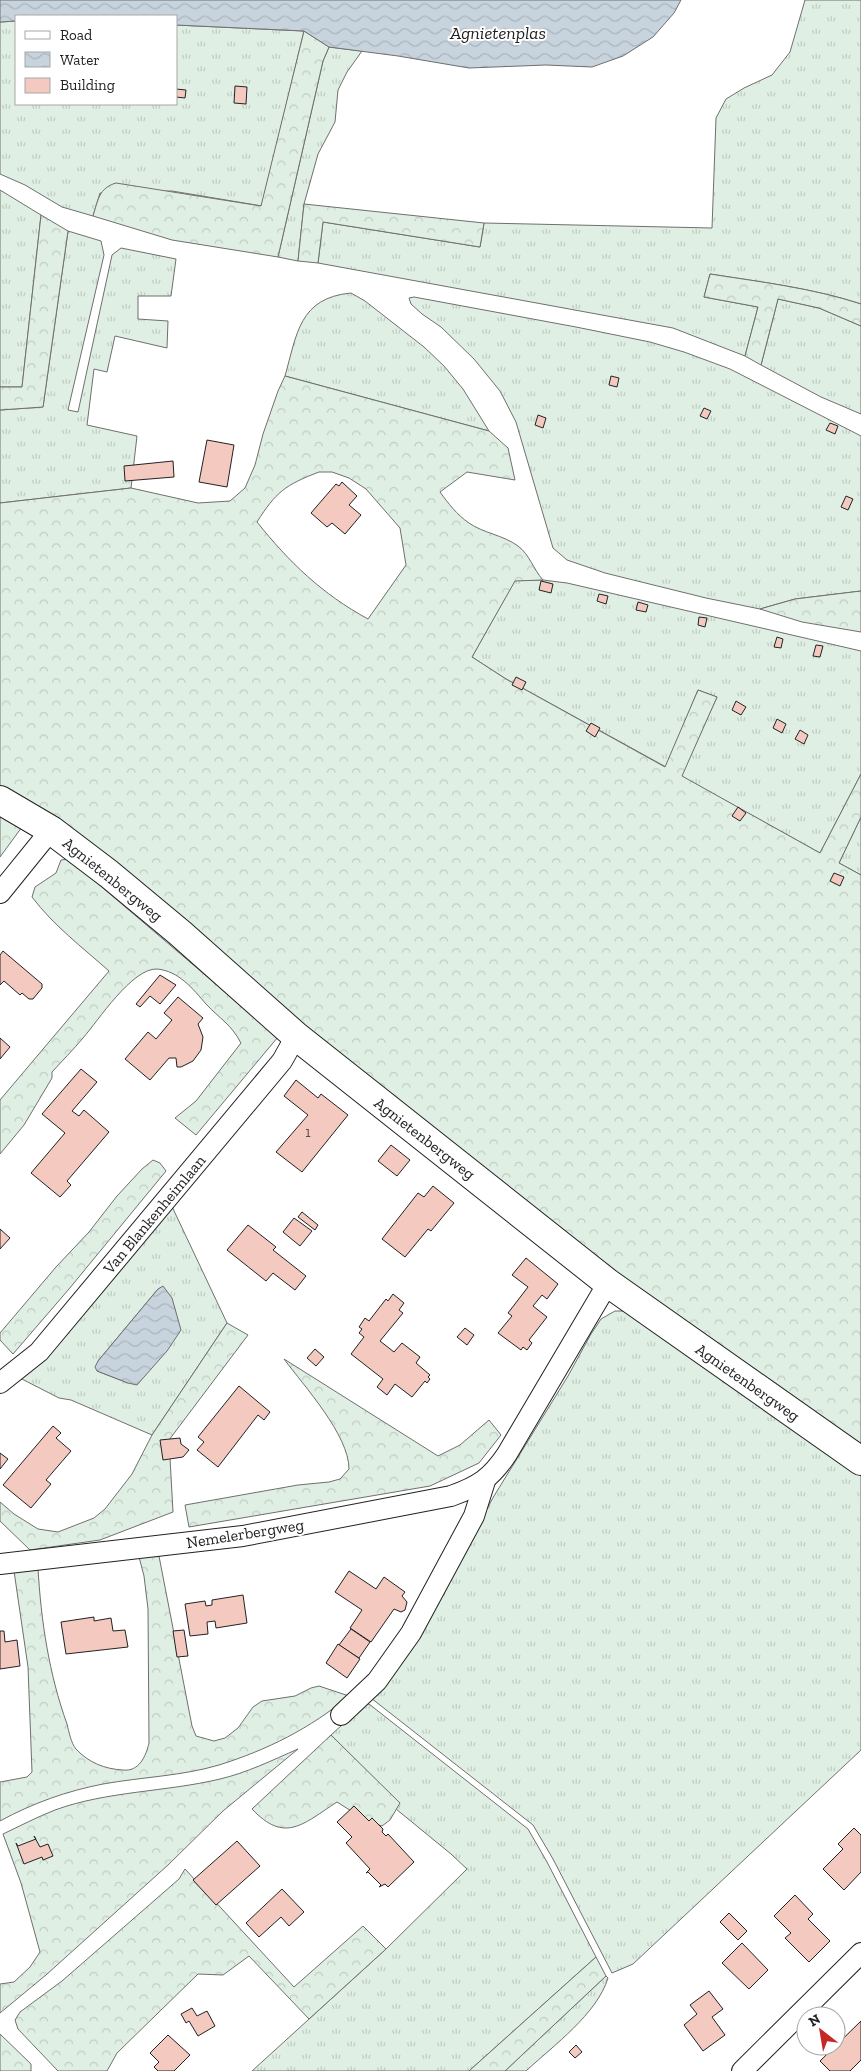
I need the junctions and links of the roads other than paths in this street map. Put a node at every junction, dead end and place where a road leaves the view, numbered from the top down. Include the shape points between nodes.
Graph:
1 (0, 800) edge
2 (51, 830) junction
3 (0, 894) edge
4 (296, 1036) junction
5 (608, 1283) junction
6 (0, 1383) edge
7 (861, 1461) edge
8 (485, 1481) junction
9 (0, 1564) edge
10 (341, 1716) dead end
11 (861, 1953) edge
12 (742, 2071) edge

1 - 2 street, Agnietenbergweg
2 - 3 street
2 - 4 street, Agnietenbergweg via 180,933
4 - 5 street, Agnietenbergweg
4 - 6 street, Van Blankenheimlaan via 282,1061 39,1352
5 - 7 street, Agnietenbergweg
5 - 8 street, Nemelerbergweg via 507,1454
8 - 9 street, Nemelerbergweg via 452,1496 243,1536
8 - 10 street, Nemelerbergweg via 474,1516 411,1633 377,1681
11 - 12 street

